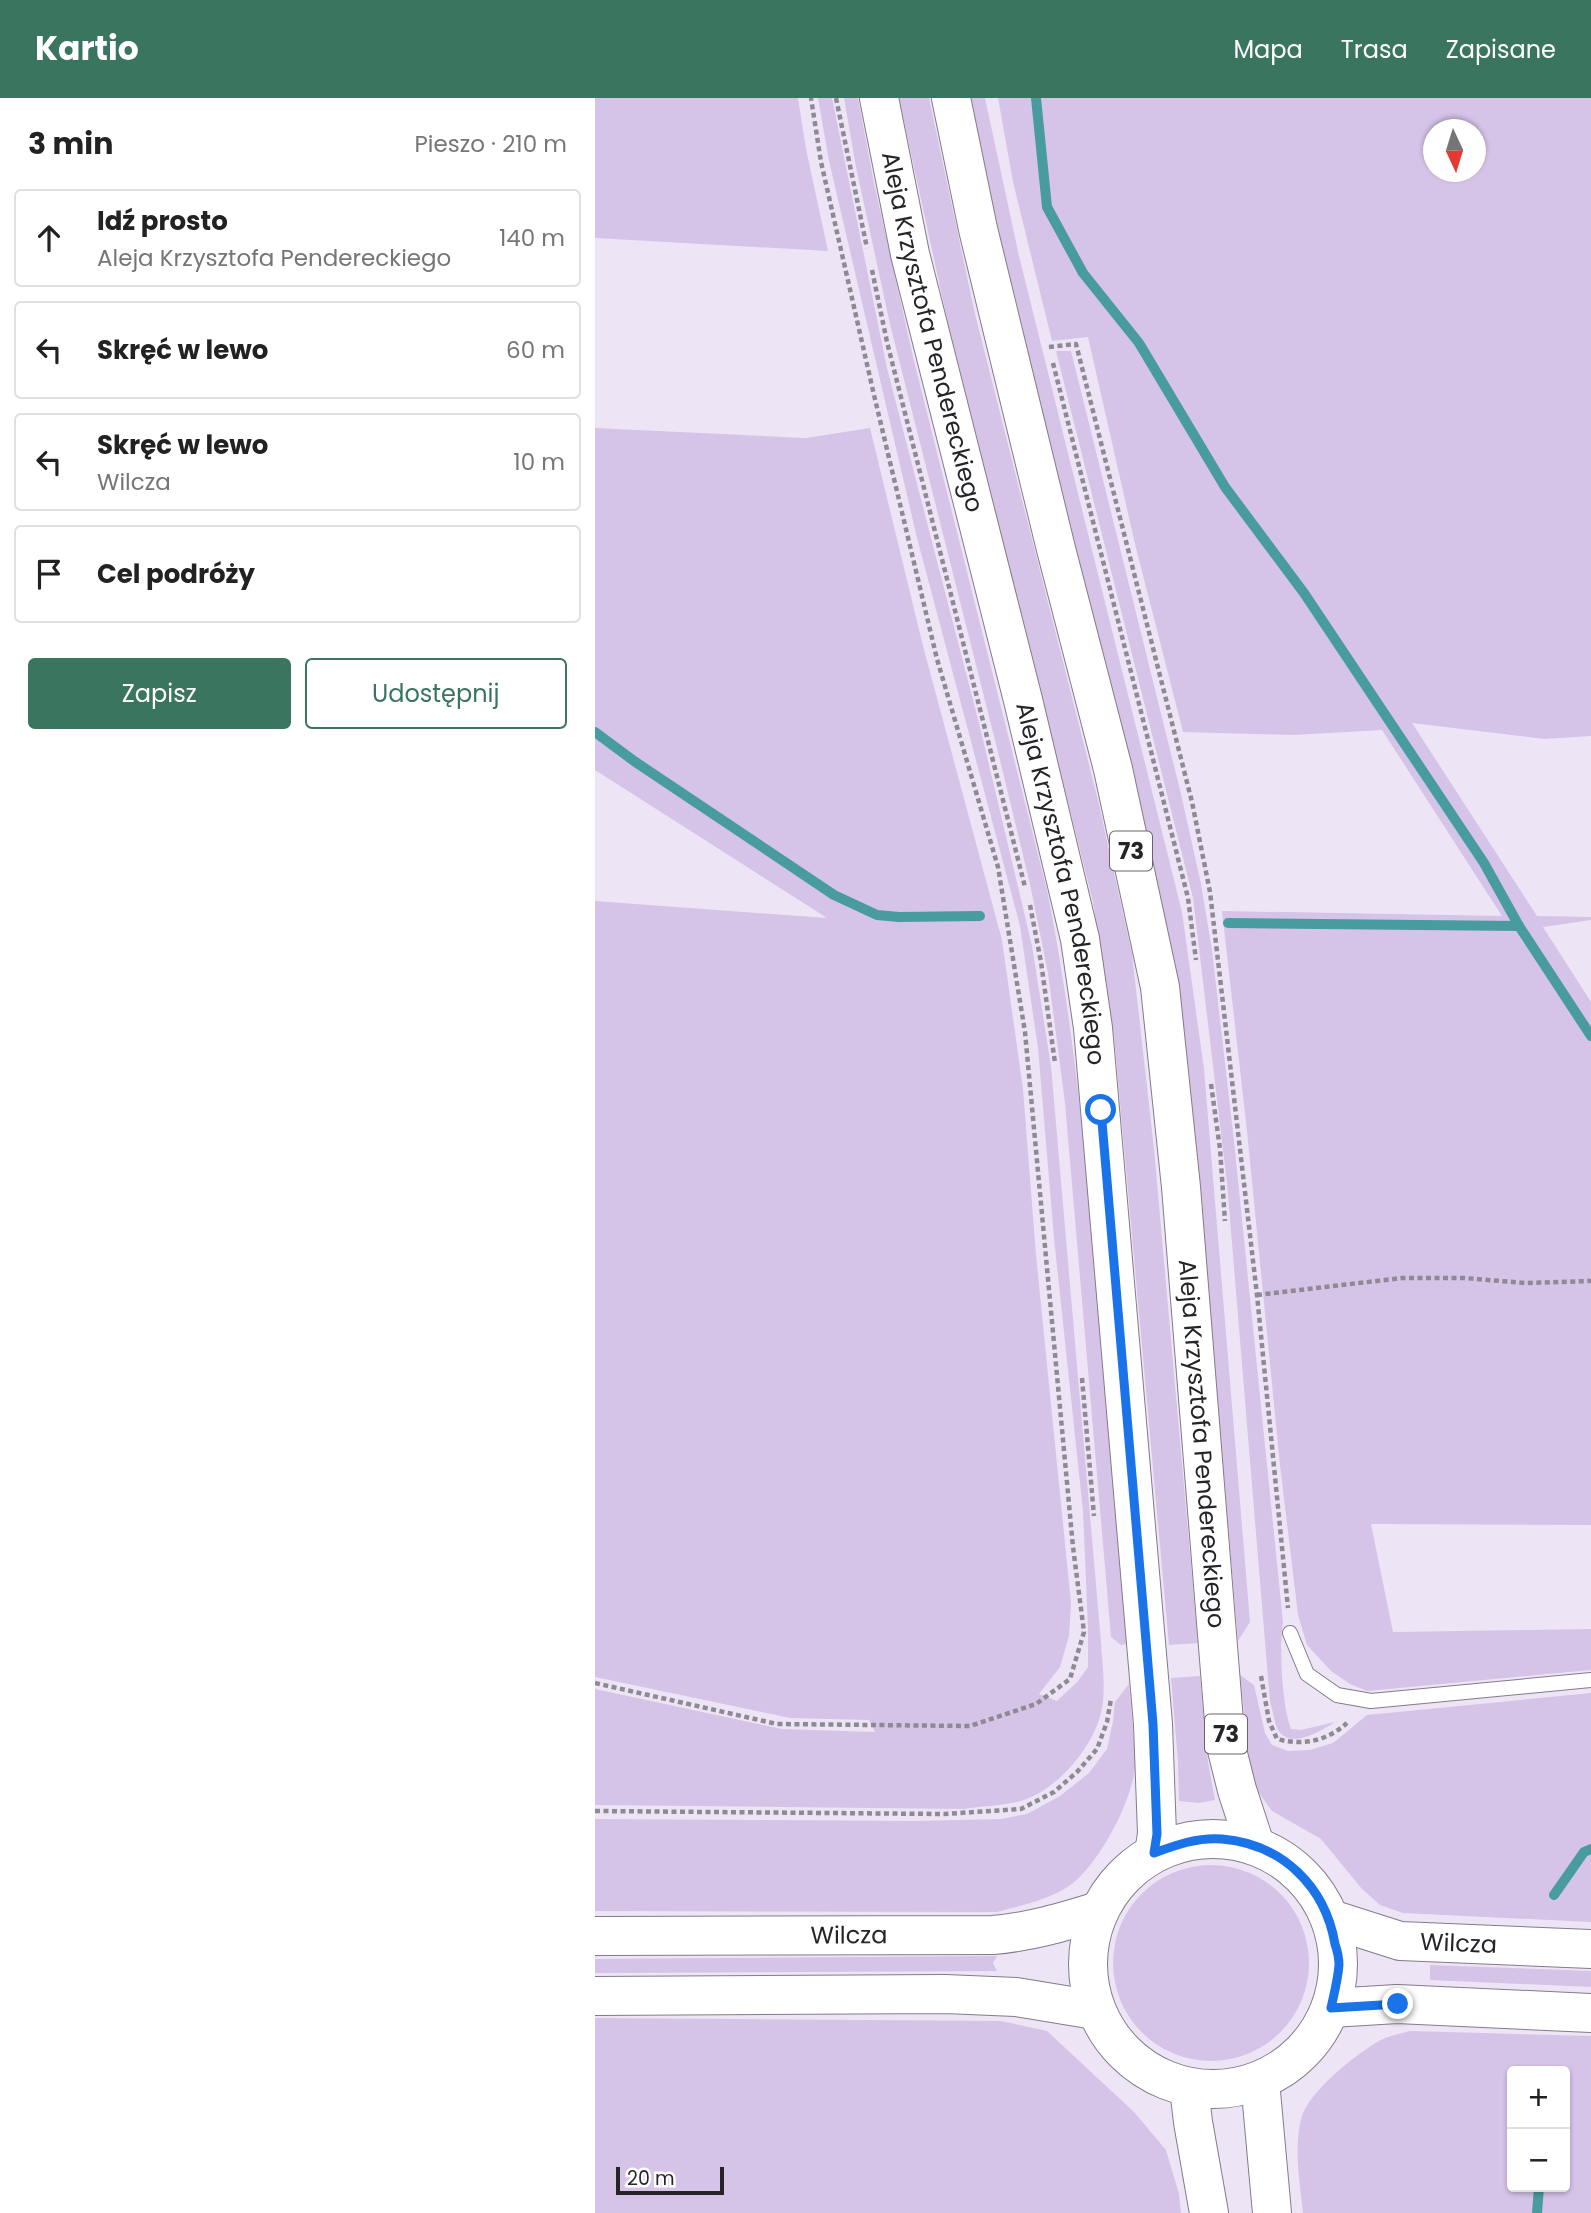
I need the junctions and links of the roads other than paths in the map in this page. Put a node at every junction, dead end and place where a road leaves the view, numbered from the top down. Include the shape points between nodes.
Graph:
1 (879, 98) edge
2 (951, 98) edge
3 (1290, 1633) road end
4 (1591, 1680) edge
5 (1255, 1846) junction
6 (1154, 1853) junction
7 (1099, 1911) junction
8 (1331, 1919) junction
9 (595, 1936) edge
10 (1591, 1949) edge
11 (595, 1996) edge
12 (1331, 2008) junction
13 (1095, 2010) junction
14 (1591, 2013) edge
15 (1260, 2081) junction
16 (1189, 2088) junction
17 (1209, 2213) edge
18 (1272, 2213) edge

1 - 6 main road, Aleja Krzysztofa Pendereckiego via 909,254 1080,939 1093,1028 1152,1711
2 - 5 main road, Aleja Krzysztofa Pendereckiego / 73 via 978,229 1113,769 1160,987 1181,1187 1226,1746
3 - 4 lane via 1307,1674 1337,1695 1371,1701
5 - 6 main road via 1198,1840
5 - 8 main road via 1287,1862 1313,1888
6 - 7 main road via 1122,1877
7 - 9 main road, Wilcza via 1054,1925 993,1935
7 - 13 main road via 1087,1959
8 - 10 main road, Wilcza via 1401,1941
8 - 12 main road via 1339,1963
11 - 13 main road via 945,1994 1016,1997
12 - 14 main road via 1398,2004
12 - 15 main road via 1305,2051
13 - 16 main road via 1125,2053 1150,2073
15 - 16 main road via 1225,2089
15 - 18 main road
16 - 17 main road

